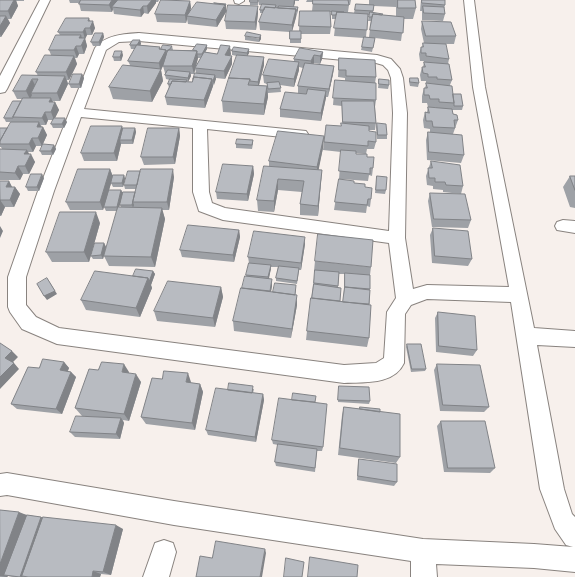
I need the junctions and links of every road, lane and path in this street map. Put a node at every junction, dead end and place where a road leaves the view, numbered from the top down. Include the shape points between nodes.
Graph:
1 (44, 0) edge
2 (469, 0) edge
3 (0, 89) edge
4 (77, 112) junction
5 (200, 124) junction
6 (310, 135) edge
7 (397, 238) junction
8 (520, 296) junction
9 (405, 299) junction
10 (527, 336) junction
11 (575, 339) edge
12 (0, 485) edge
13 (575, 536) edge
14 (423, 551) junction
15 (164, 552) dead end
16 (575, 560) edge
17 (156, 577) edge
18 (424, 577) edge

1 - 3 street
2 - 8 street via 479,87
4 - 5 street
4 - 7 street via 101,48 109,41 122,38 179,41 387,62 394,69 397,78 400,113
4 - 9 street via 46,191 17,277 17,307 28,323 57,336 351,374 379,372 394,363 396,312
5 - 6 street
5 - 7 street via 201,192 206,207 223,214
7 - 9 street
8 - 9 street via 427,292
8 - 10 street
10 - 11 street
10 - 13 street via 552,489 563,521
12 - 14 street via 7,484
14 - 16 street
14 - 18 street
15 - 17 street

